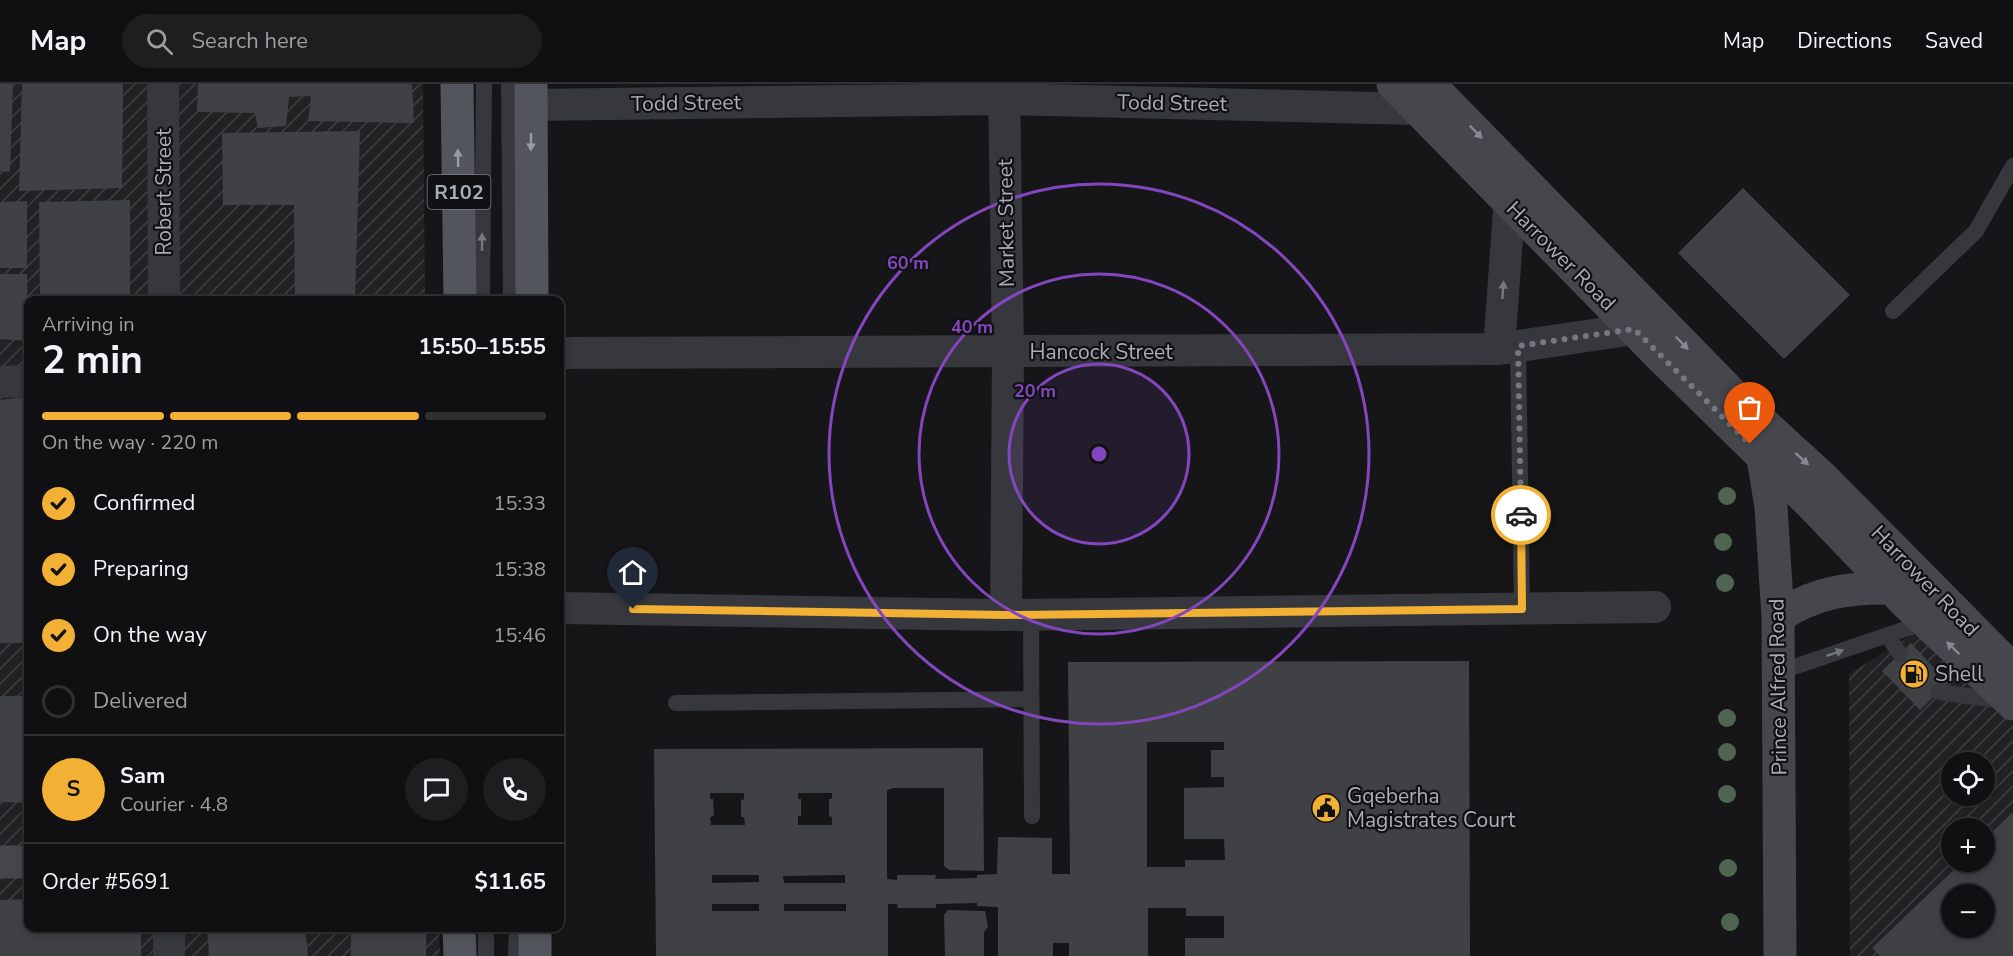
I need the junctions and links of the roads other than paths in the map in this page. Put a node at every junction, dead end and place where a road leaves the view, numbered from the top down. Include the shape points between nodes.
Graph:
1 (163, 84) edge
2 (458, 84) edge
3 (484, 84) edge
4 (1393, 84) edge
5 (524, 91) edge
6 (1004, 92) edge
7 (592, 94) edge
8 (1423, 97) edge
9 (2013, 166) edge
10 (1512, 169) junction
11 (1509, 203) junction
12 (164, 296) edge
13 (460, 296) edge
14 (482, 296) edge
15 (511, 296) edge
16 (532, 296) edge
17 (1893, 311) dead end
18 (1645, 322) junction
19 (1509, 347) junction
20 (1008, 352) junction
21 (564, 353) edge
22 (24, 381) edge
23 (0, 382) edge
24 (1758, 420) junction
25 (1763, 457) junction
26 (1893, 588) junction
27 (1655, 607) dead end
28 (564, 608) edge
29 (1522, 609) junction
30 (1019, 615) junction
31 (1778, 617) junction
32 (1926, 622) junction
33 (1887, 635) junction
34 (1900, 654) dead end
35 (1779, 672) junction
36 (1939, 692) dead end
37 (2013, 694) edge
38 (1031, 699) junction
39 (676, 704) dead end
40 (1032, 816) dead end
41 (0, 862) edge
42 (24, 862) edge
43 (169, 932) edge
44 (459, 932) edge
45 (486, 932) edge
46 (517, 932) edge
47 (536, 932) edge
48 (169, 956) edge
49 (460, 956) edge
50 (486, 956) edge
51 (516, 956) edge
52 (535, 956) edge
53 (1780, 956) edge

1 - 12 street, Robert Street
13 -> 2 main road, R102
14 -> 3 lane
4 - 8 main road, Harrower Road
5 - 7 street, Todd Street
5 - 15 lane
5 -> 16 main road
6 - 7 street, Todd Street
6 - 8 street, Todd Street
6 - 20 street, Market Street
8 -> 10 main road, Harrower Road
8 - 11 main road, Harrower Road
9 - 17 lane via 1976,231
10 - 11 street
10 - 18 main road, Harrower Road
11 - 18 main road, Harrower Road
19 -> 11 street
18 - 19 street, Hancock Street
18 -> 24 main road, Harrower Road
18 - 25 main road, Harrower Road
19 - 20 street, Hancock Street
19 - 29 lane
20 - 21 street, Hancock Street
20 - 30 street, Market Street
22 - 23 street
24 - 25 main road, Prince Alfred Road
24 -> 37 main road, Harrower Road via 1825,480
25 - 26 main road, Harrower Road
25 - 31 main road, Prince Alfred Road via 1771,507
26 - 31 main road via 1831,592
26 - 32 main road, Harrower Road
27 - 29 street
28 - 30 street
29 - 30 street
30 - 38 lane
31 - 35 main road, Prince Alfred Road
32 - 33 lane
37 -> 32 main road, Harrower Road
33 - 34 lane
35 -> 33 lane
35 - 53 main road, Prince Alfred Road
36 - 37 lane
38 - 39 lane
38 - 40 lane
41 - 42 main road
43 - 48 street
44 - 49 main road
45 - 50 lane
46 - 51 lane
47 - 52 main road

